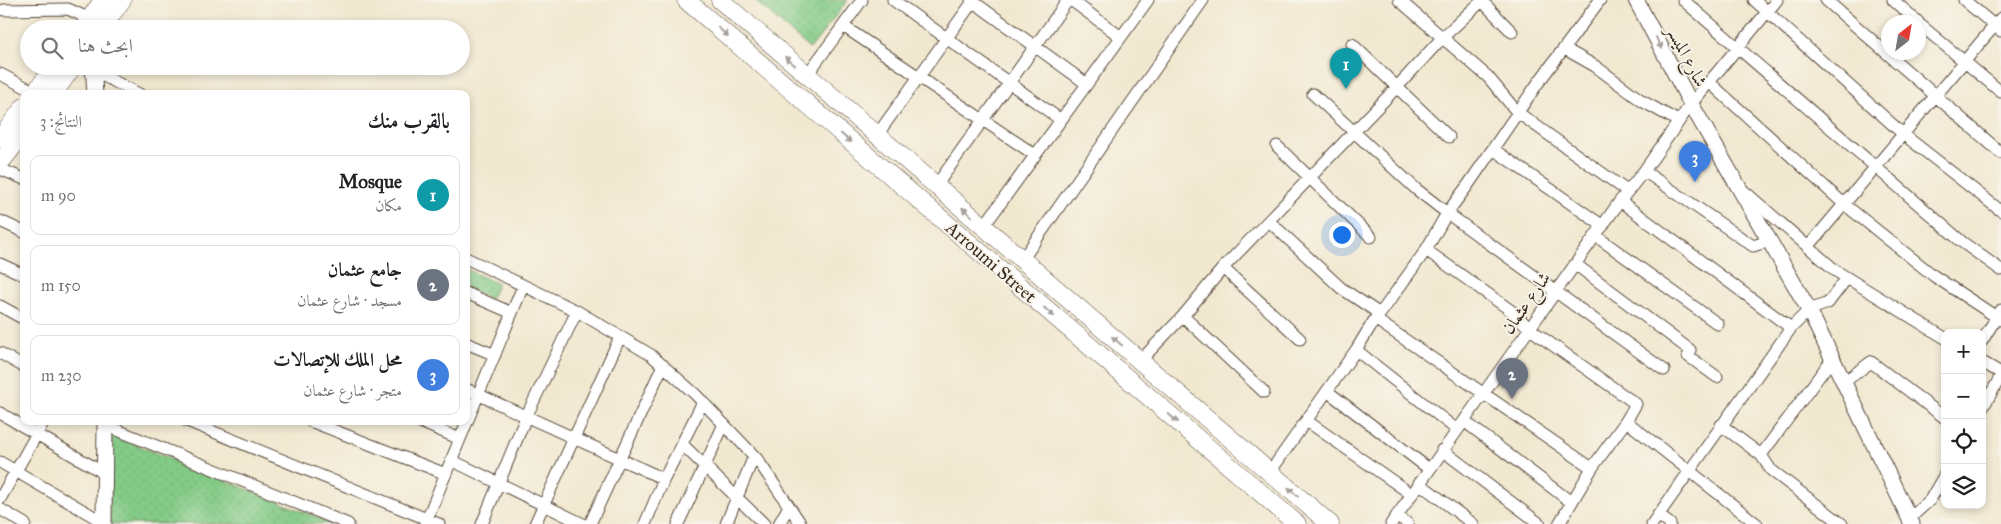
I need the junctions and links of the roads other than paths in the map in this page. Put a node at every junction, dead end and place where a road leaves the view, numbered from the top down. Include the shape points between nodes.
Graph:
1 (103, 0) edge
2 (122, 0) edge
3 (686, 0) edge
4 (720, 0) edge
5 (862, 0) edge
6 (893, 0) edge
7 (973, 0) edge
8 (1069, 0) edge
9 (1148, 0) edge
10 (1203, 0) edge
11 (1399, 0) edge
12 (1482, 0) edge
13 (1600, 0) edge
14 (1636, 0) edge
15 (1683, 0) edge
16 (1754, 0) edge
17 (1777, 0) edge
18 (1826, 0) edge
19 (1893, 0) edge
20 (1964, 0) edge
21 (4, 10) dead end
22 (1767, 12) junction
23 (1909, 15) edge
24 (83, 20) edge
25 (94, 20) edge
26 (98, 20) edge
27 (1999, 25) edge
28 (843, 26) junction
29 (1926, 30) edge
30 (1512, 32) dead end
31 (1121, 37) junction
32 (947, 38) junction
33 (1442, 38) junction
34 (1352, 44) dead end
35 (1035, 46) junction
36 (1565, 48) junction
37 (1737, 48) junction
38 (1964, 62) junction
39 (0, 74) edge
40 (48, 75) edge
41 (67, 75) edge
42 (93, 75) edge
43 (104, 75) edge
44 (806, 75) junction
45 (919, 77) junction
46 (1709, 82) junction
47 (1009, 83) junction
48 (1087, 84) junction
49 (1398, 87) junction
50 (29, 90) edge
51 (37, 90) edge
52 (56, 90) edge
53 (95, 90) edge
54 (132, 90) edge
55 (2001, 92) edge
56 (1313, 94) dead end
57 (1936, 95) junction
58 (1691, 104) junction
59 (1517, 112) junction
60 (20, 114) edge
61 (982, 120) junction
62 (1061, 120) junction
63 (1678, 121) junction
64 (8, 132) edge
65 (1354, 132) junction
66 (1903, 134) junction
67 (877, 135) junction
68 (1449, 137) dead end
69 (1277, 146) dead end
70 (1493, 149) junction
71 (2001, 152) edge
72 (1035, 156) junction
73 (0, 163) edge
74 (1874, 168) junction
75 (0, 170) edge
76 (1644, 171) junction
77 (20, 178) edge
78 (1310, 179) junction
79 (936, 186) junction
80 (1738, 186) junction
81 (1624, 196) junction
82 (1844, 204) junction
83 (2001, 211) edge
84 (1447, 213) junction
85 (0, 221) edge
86 (1270, 222) junction
87 (984, 226) junction
88 (20, 230) edge
89 (1600, 231) junction
90 (1371, 236) dead end
91 (1769, 241) junction
92 (1808, 247) junction
93 (1426, 250) junction
94 (470, 260) edge
95 (1022, 260) junction
96 (0, 264) edge
97 (1575, 264) junction
98 (1223, 268) junction
99 (2001, 270) edge
100 (20, 273) edge
101 (1847, 278) junction
102 (523, 286) junction
103 (1556, 291) junction
104 (470, 295) edge
105 (0, 306) edge
106 (1809, 310) junction
107 (577, 311) junction
108 (512, 313) junction
109 (1183, 316) junction
110 (2000, 316) edge
111 (20, 317) edge
112 (1378, 317) junction
113 (1718, 324) dead end
114 (1791, 328) junction
115 (1530, 329) junction
116 (1986, 335) edge
117 (1941, 336) edge
118 (620, 337) junction
119 (1300, 339) dead end
120 (470, 345) edge
121 (1356, 350) junction
122 (0, 353) edge
123 (495, 355) junction
124 (1832, 359) junction
125 (1140, 360) junction
126 (20, 365) edge
127 (663, 365) junction
128 (1986, 365) edge
129 (1664, 370) dead end
130 (2001, 375) edge
131 (1717, 377) dead end
132 (1844, 382) junction
133 (1327, 391) junction
134 (470, 392) edge
135 (1264, 392) dead end
136 (1483, 394) junction
137 (478, 395) junction
138 (703, 402) junction
139 (1986, 402) edge
140 (0, 413) edge
141 (470, 415) edge
142 (1941, 415) edge
143 (526, 416) junction
144 (1307, 421) junction
145 (1626, 421) junction
146 (20, 424) edge
147 (724, 424) junction
148 (21, 425) edge
149 (42, 425) edge
150 (105, 425) edge
151 (110, 425) edge
152 (196, 425) edge
153 (320, 425) edge
154 (427, 425) edge
155 (466, 425) edge
156 (1460, 426) junction
157 (1721, 426) junction
158 (37, 434) junction
159 (574, 438) junction
160 (460, 439) junction
161 (682, 444) junction
162 (1442, 450) junction
163 (1761, 455) junction
164 (754, 456) junction
165 (619, 458) junction
166 (451, 460) junction
167 (0, 462) edge
168 (705, 466) junction
169 (1592, 468) junction
170 (1430, 469) junction
171 (1689, 469) junction
172 (16, 472) junction
173 (1270, 472) junction
174 (104, 473) junction
175 (446, 474) junction
176 (664, 479) junction
177 (1941, 481) edge
178 (498, 483) junction
179 (1419, 483) junction
180 (1411, 494) junction
181 (737, 497) junction
182 (0, 499) edge
183 (1571, 502) junction
184 (543, 505) junction
185 (789, 506) junction
186 (0, 510) edge
187 (1394, 520) edge
188 (1655, 520) edge
189 (426, 522) edge
190 (1910, 522) edge
191 (104, 523) edge
192 (25, 524) edge
193 (348, 524) edge
194 (439, 524) edge
195 (482, 524) edge
196 (535, 524) edge
197 (583, 524) edge
198 (590, 524) edge
199 (644, 524) edge
200 (678, 524) edge
201 (726, 524) edge
202 (764, 524) edge
203 (779, 524) edge
204 (802, 524) edge
205 (1297, 524) edge
206 (1330, 524) edge
207 (1408, 524) edge
208 (1473, 524) edge
209 (1540, 524) edge
210 (1559, 524) edge
211 (1670, 524) edge
212 (1758, 524) edge
213 (1842, 524) edge

1 - 25 main road
2 - 26 main road
3 -> 205 main road, Arroumi Street
44 -> 4 main road, Arroumi Street
5 - 28 street
6 - 32 street
7 - 32 street
7 - 35 street
8 - 31 street
8 - 35 street
9 - 31 street
10 - 95 street
11 - 33 street
12 - 30 street
12 - 33 street
13 - 36 street
14 -> 58 main road, شارع الميسر
15 - 37 street
16 - 22 street
17 - 22 street, شارع عثمان
18 - 57 street
19 - 23 street
20 - 27 street
21 - 24 street via 68,9
22 - 37 street, شارع عثمان
22 - 66 street
27 - 38 street
28 - 44 street
28 - 45 street
29 - 38 street
31 - 48 street
32 - 45 street
32 - 47 street
33 - 49 street
33 - 59 street via 1488,77
34 - 49 street
35 - 47 street
35 - 48 street
36 - 59 street
36 - 63 street via 1596,66 1642,101
37 - 46 street, شارع عثمان
37 - 74 street
38 - 55 street
38 - 57 street
39 - 50 street
40 - 51 main road
41 - 52 main road
42 - 53 main road
43 - 54 street
44 - 67 main road, Arroumi Street
45 - 61 street
45 - 67 street
46 - 58 street, شارع عثمان
46 - 82 street
47 - 61 street
47 - 62 street
48 - 62 street
49 - 65 street
49 - 68 street
56 - 65 street
57 - 66 street
57 - 71 street
58 - 63 street, شارع عثمان
58 - 80 main road, شارع الميسر
59 - 70 street
59 - 81 street
60 - 64 main road
61 - 72 street
61 - 79 street
62 - 72 street
63 - 76 street, شارع عثمان
64 - 73 main road
65 - 78 street
65 - 84 street
66 - 74 street
66 - 83 street
67 - 79 main road, Arroumi Street
69 - 78 street
70 - 84 street
70 - 89 street
72 - 87 street
74 - 82 street
74 - 99 street via 1962,242
75 - 77 street
76 - 81 street, شارع عثمان
76 - 91 street via 1753,246
78 - 86 street
78 - 90 street
87 -> 79 main road, Arroumi Street
80 - 91 main road, شارع الميسر
80 - 92 street
81 - 89 street, شارع عثمان
81 - 114 street
82 - 92 street
82 - 110 street via 1934,276
84 - 93 street
84 - 103 street
85 - 88 street
86 - 98 street
86 - 112 street via 1341,288
87 - 95 main road, Arroumi Street
89 - 97 street, شارع عثمان
89 - 113 street
91 - 106 main road, شارع الميسر
92 - 101 street
93 - 112 street
93 - 115 street via 1513,312
94 - 102 street
125 -> 95 main road, Arroumi Street
96 - 100 street
97 - 103 street, شارع عثمان
97 - 131 street via 1690,350 1688,356
98 - 109 street
98 - 119 street
101 - 106 street via 1828,303
101 - 117 street
102 - 107 street
102 - 108 street
103 - 115 street, شارع عثمان
103 - 129 street
104 - 108 street
105 - 111 street
106 - 114 street
106 - 124 main road, شارع الميسر
107 - 118 street
107 - 143 street
108 - 123 street
109 - 125 street
109 - 135 street
110 - 116 street
112 - 121 street
112 - 136 street
114 - 157 street
115 - 136 street, شارع عثمان
115 - 145 street via 1636,404
118 - 127 street
118 - 159 street
120 - 123 street
121 - 133 street
121 - 156 street
122 - 126 street
123 - 137 street
124 - 132 main road, شارع الميسر
124 - 163 street
125 - 173 main road, Arroumi Street
127 - 138 street
127 - 165 street
128 - 130 street
130 - 139 street
132 - 142 street via 1871,362
132 - 190 main road, شارع الميسر
133 - 144 street
133 - 170 street
134 - 137 street
136 - 156 street, شارع عثمان
136 - 169 street
137 - 141 street
137 - 143 street
138 - 147 street
138 - 161 street
140 - 146 street
143 - 159 street
143 - 178 street
144 - 173 street
144 - 180 street
145 - 169 street
145 - 171 street
147 - 164 street
147 - 168 street
148 - 158 street
149 - 158 street
150 - 174 main road
151 - 193 street
152 - 189 street
153 - 175 street
154 - 160 street
155 - 160 street
156 - 162 street, شارع عثمان
156 - 183 street
157 - 163 street
157 - 171 street
158 - 172 street
158 - 174 street
159 - 165 street
159 - 184 street
160 - 166 street
161 - 168 street
161 - 176 street
162 - 170 street, شارع عثمان
162 - 209 street
163 - 213 street via 1771,470
164 - 181 street
164 - 185 street
165 - 176 street
165 - 198 street
166 - 175 street
166 - 178 street
167 - 172 street
168 - 181 street
168 - 200 street
169 - 183 street
170 - 179 street, شارع عثمان
171 - 188 street
171 - 212 street
172 - 182 street
172 - 191 street
206 -> 173 main road, Arroumi Street
174 - 191 main road
175 - 189 street
176 - 199 street
177 - 190 street via 1930,500
178 - 184 street
178 - 195 street
179 - 180 street, شارع عثمان
179 - 208 street
180 - 187 street, شارع عثمان
181 - 201 street
181 - 202 street
183 - 210 street
184 - 196 street
184 - 197 street
185 - 203 street
185 - 204 street
186 - 192 street
187 - 207 street
188 - 211 street
189 - 194 street

